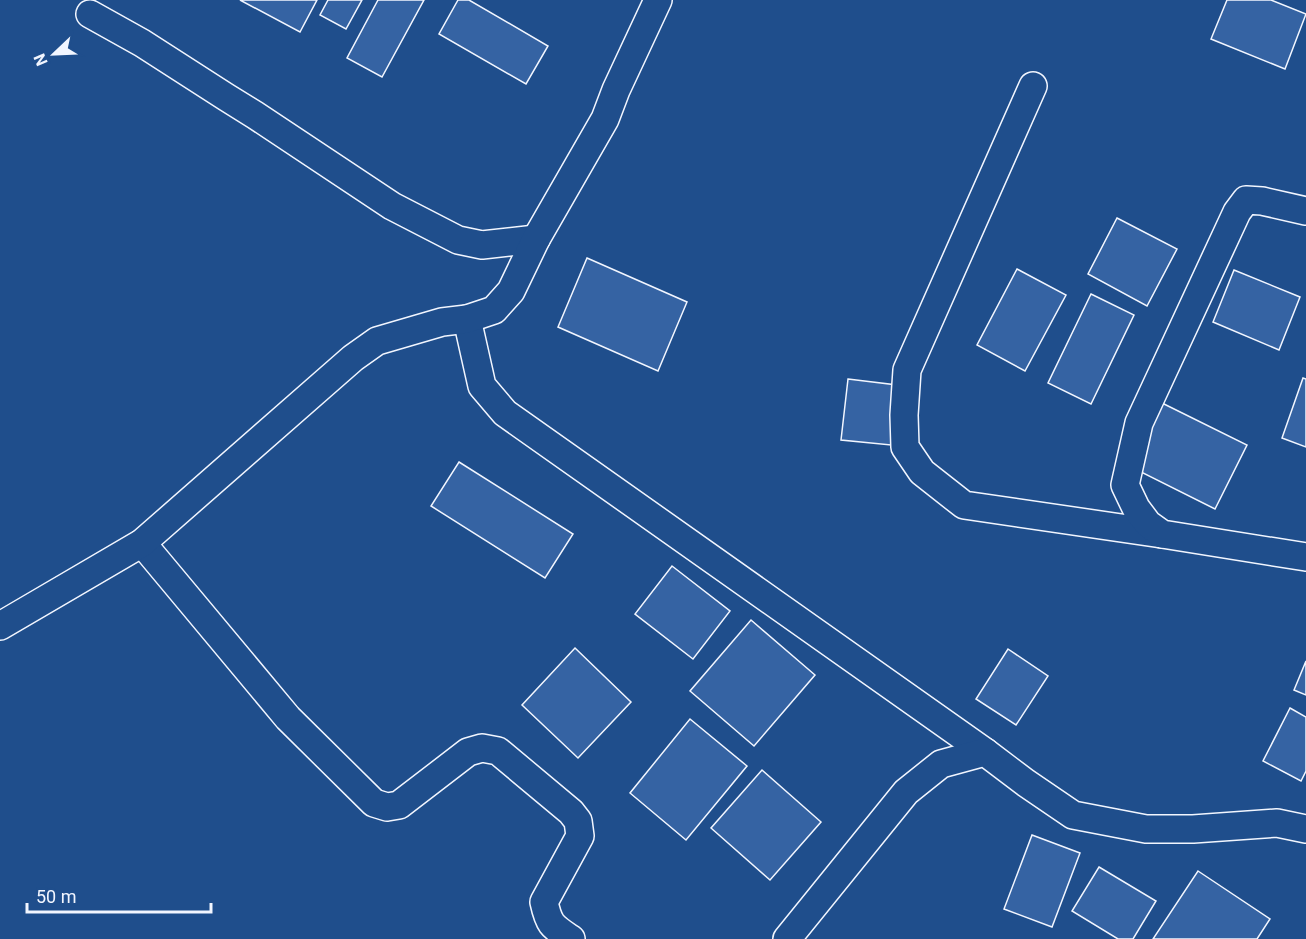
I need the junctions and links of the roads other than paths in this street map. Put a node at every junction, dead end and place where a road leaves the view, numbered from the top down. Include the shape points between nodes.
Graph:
1 (658, 0) edge
2 (90, 14) dead end
3 (1033, 86) dead end
4 (1306, 211) edge
5 (536, 239) junction
6 (467, 319) junction
7 (1162, 534) junction
8 (142, 543) junction
9 (1306, 557) edge
10 (0, 626) edge
11 (985, 752) junction
12 (1306, 829) edge
13 (789, 938) edge
14 (571, 939) edge

1 - 5 street via 605,119
2 - 5 street via 142,43 392,206 458,240 482,244
3 - 7 street via 907,370 905,447 922,472 963,505
4 - 7 street via 1246,200 1139,423 1125,485 1148,524
5 - 6 street via 512,291 494,310
6 - 8 street via 442,322 377,341
6 - 11 street via 482,386 506,413
7 - 9 street
8 - 10 street
8 - 14 street via 288,718 374,803 399,805 468,752 482,748 498,751 571,812 578,821 579,836 544,902 548,919
11 - 12 street via 1073,815 1146,829 1277,823
11 - 13 street via 941,764 906,792

